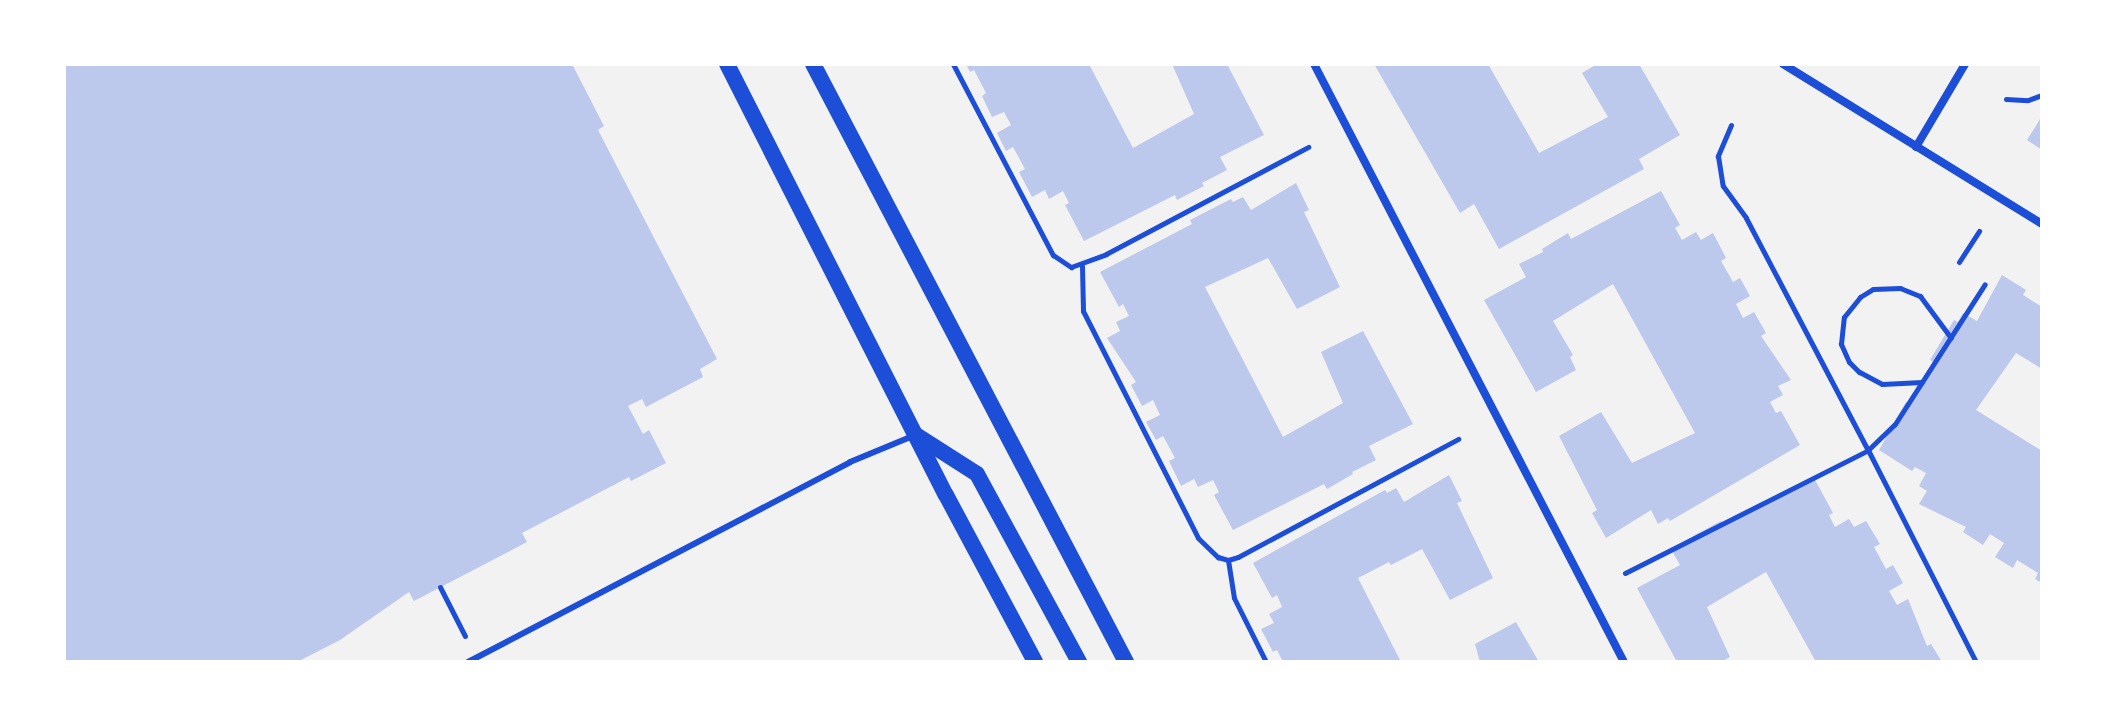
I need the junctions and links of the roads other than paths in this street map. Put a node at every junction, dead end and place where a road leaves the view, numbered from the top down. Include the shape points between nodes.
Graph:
1 (727, 64) edge
2 (813, 64) edge
3 (1314, 64) edge
4 (1783, 64) edge
5 (1965, 64) edge
6 (1916, 147) junction
7 (2042, 224) edge
8 (916, 435) junction
9 (468, 662) edge
10 (1035, 662) edge
11 (1079, 662) edge
12 (1126, 662) edge
13 (1624, 662) edge

1 - 8 main road
2 - 12 main road
3 - 13 street
4 - 6 street
5 - 6 street
6 - 7 street
8 - 9 lane via 850,462
8 - 10 main road
8 - 11 main road via 977,474

